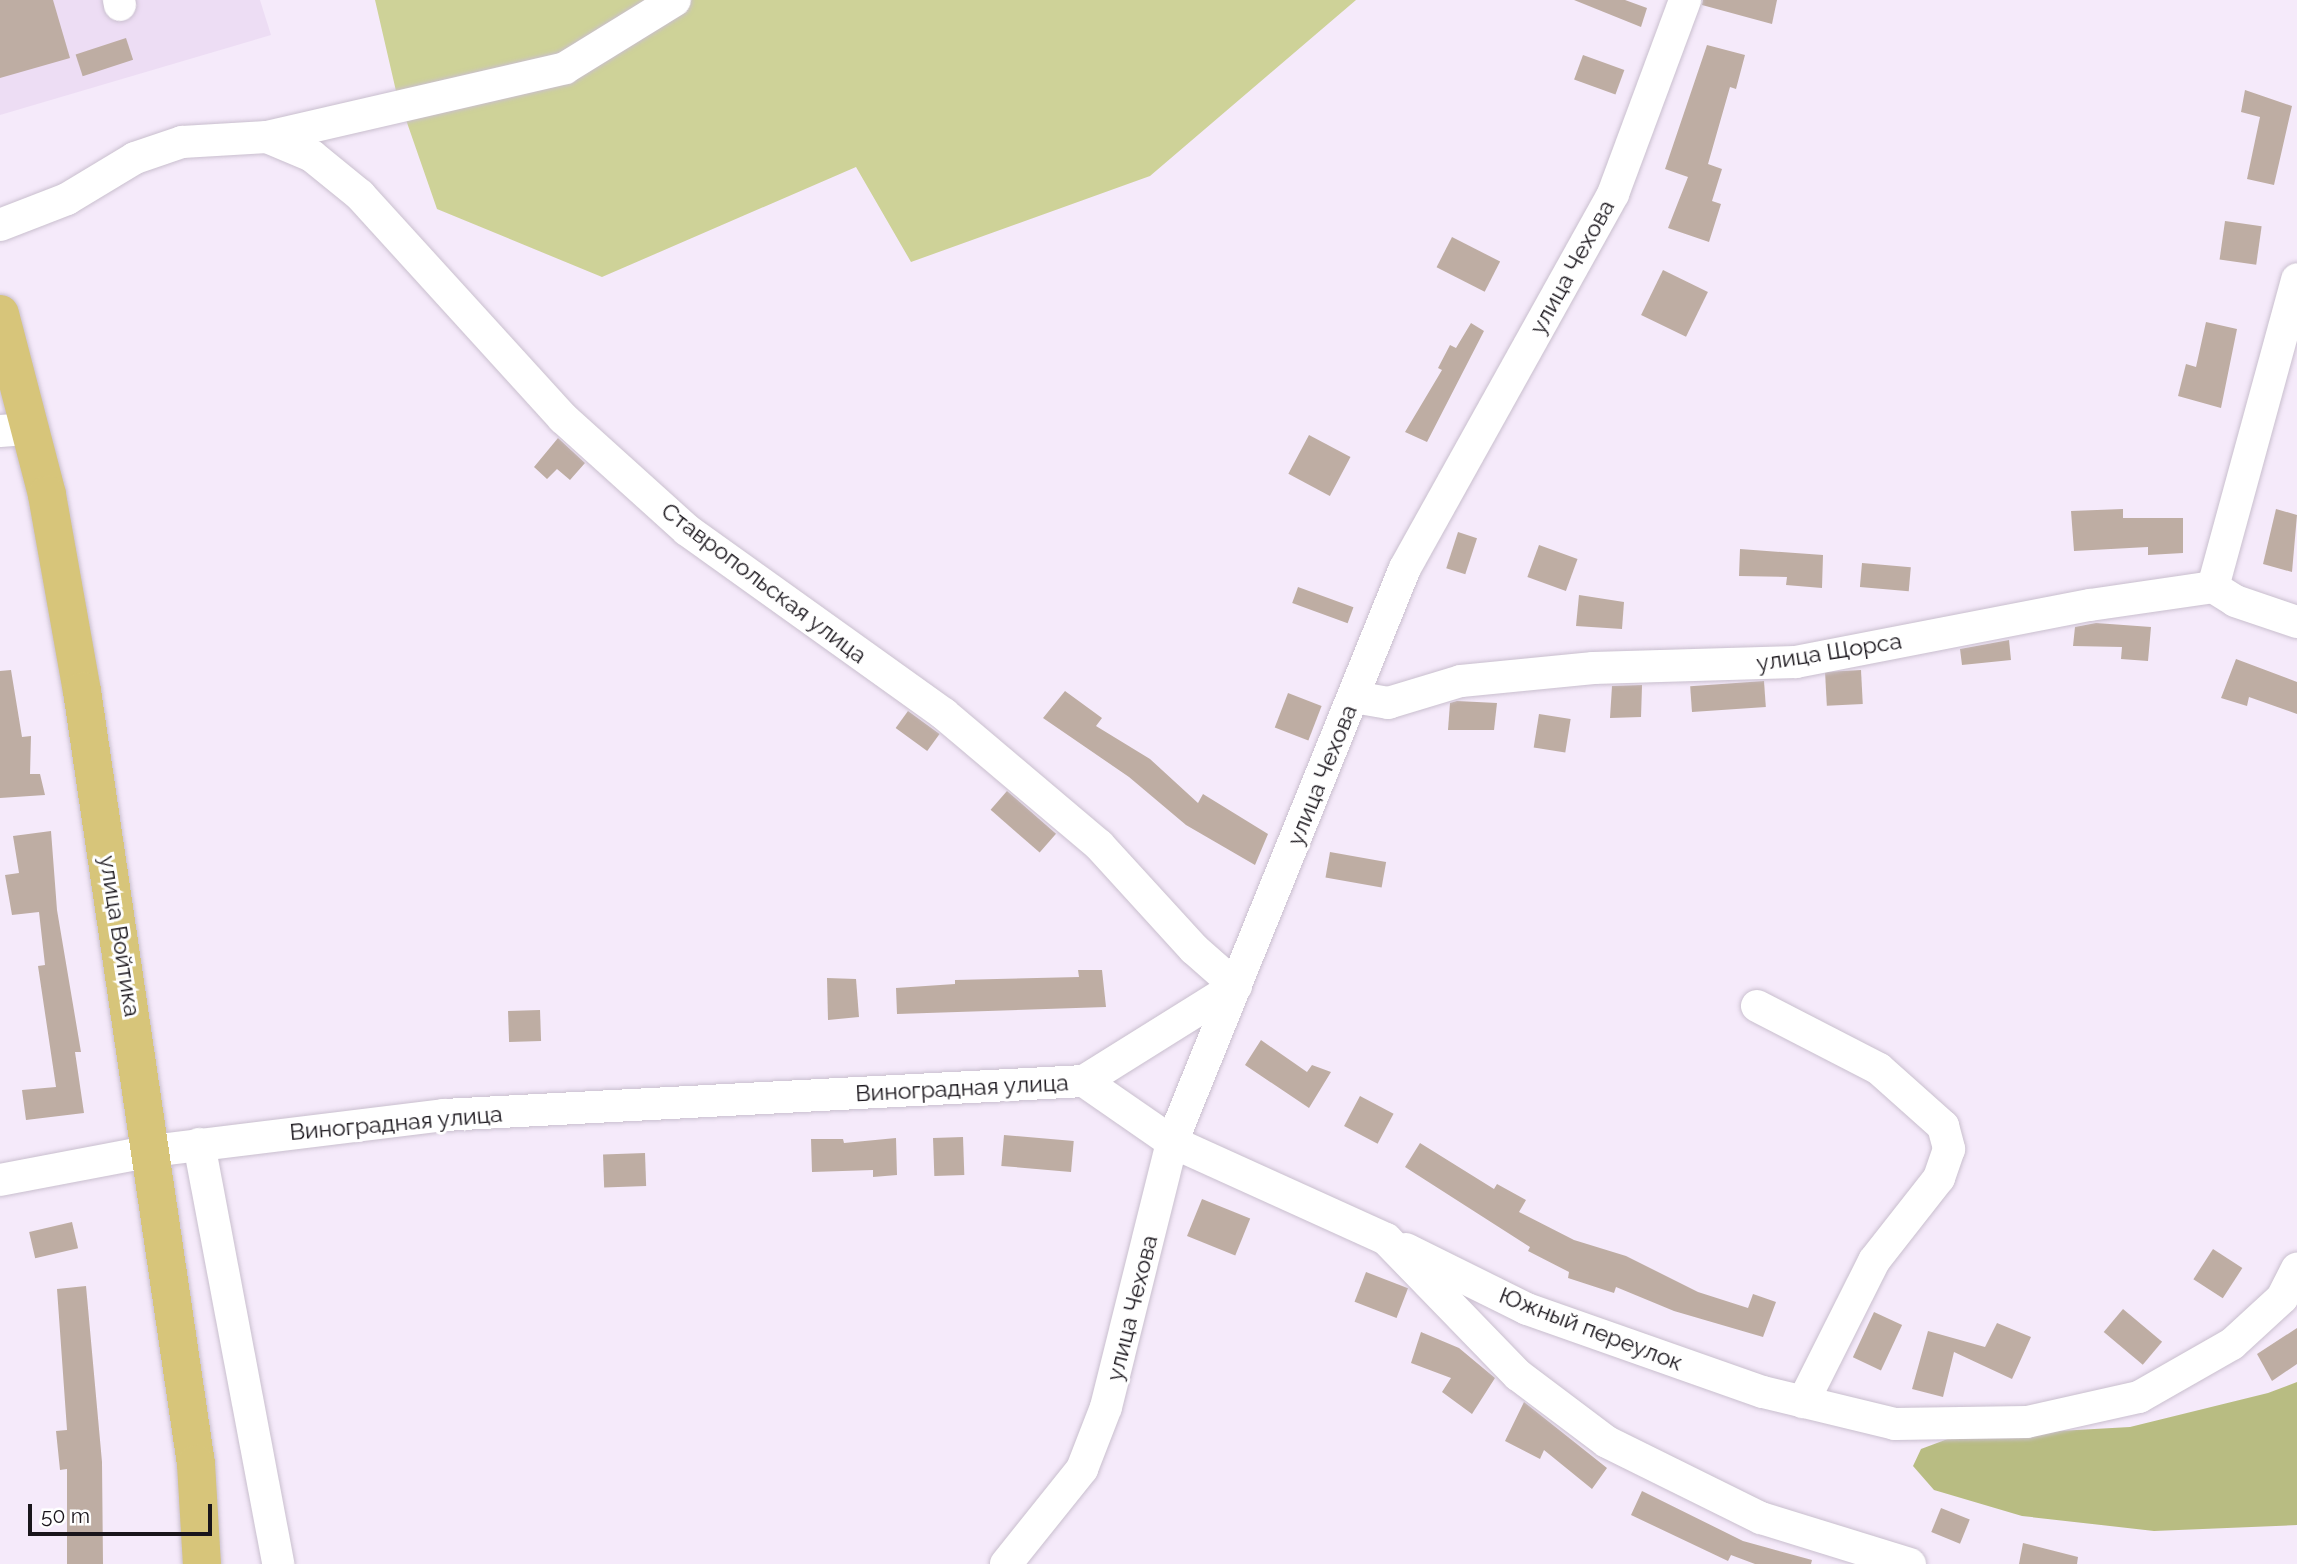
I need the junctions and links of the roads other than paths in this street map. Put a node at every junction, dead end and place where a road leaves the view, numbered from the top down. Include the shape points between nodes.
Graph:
1 (675, 0) edge
2 (1685, 0) edge
3 (267, 137) junction
4 (0, 225) edge
5 (2297, 279) edge
6 (0, 314) edge
7 (15, 430) edge
8 (2213, 587) junction
9 (2297, 622) edge
10 (1354, 697) junction
11 (1236, 986) junction
12 (1757, 1006) dead end
13 (1084, 1082) junction
14 (1172, 1142) junction
15 (199, 1144) junction
16 (152, 1151) junction
17 (0, 1180) edge
18 (1386, 1239) junction
19 (2297, 1269) edge
20 (1803, 1402) junction
21 (202, 1564) edge
22 (278, 1564) edge
23 (1006, 1564) edge
24 (1910, 1564) edge

1 - 3 street via 565,68
2 - 10 street, улица Чехова via 1613,194 1405,568
3 - 4 street, Ставропольская улица via 182,142 135,158 67,199
3 - 11 street, Ставропольская улица via 312,156 360,195 563,418 687,530 944,713 1099,845 1194,949
5 - 8 street
6 - 7 main road, улица Войтика
7 - 16 main road, улица Войтика via 71,622
8 - 9 street via 2235,601
8 - 10 street, улица Щорса via 2090,605 1796,662 1593,668 1461,681 1388,702
10 - 11 street, улица Чехова
11 - 13 street
11 - 14 street, улица Чехова
12 - 20 street via 1880,1069 1943,1126 1949,1149 1939,1178 1874,1261
13 - 14 street, Виноградная улица
13 - 15 street, Виноградная улица via 444,1115
14 - 18 street, Виноградная улица
14 - 23 street, улица Чехова via 1139,1283 1092,1444 1082,1469
15 - 16 street, Виноградная улица
15 - 22 street
16 - 17 street, Виноградная улица
16 - 21 main road, улица Войтика via 196,1464
18 - 20 street, Южный переулок via 1527,1309
18 - 24 street, Виноградная улица via 1518,1375 1607,1442 1761,1518
19 - 20 street, Южный переулок via 2282,1298 2232,1344 2139,1397 2027,1422 1895,1424

